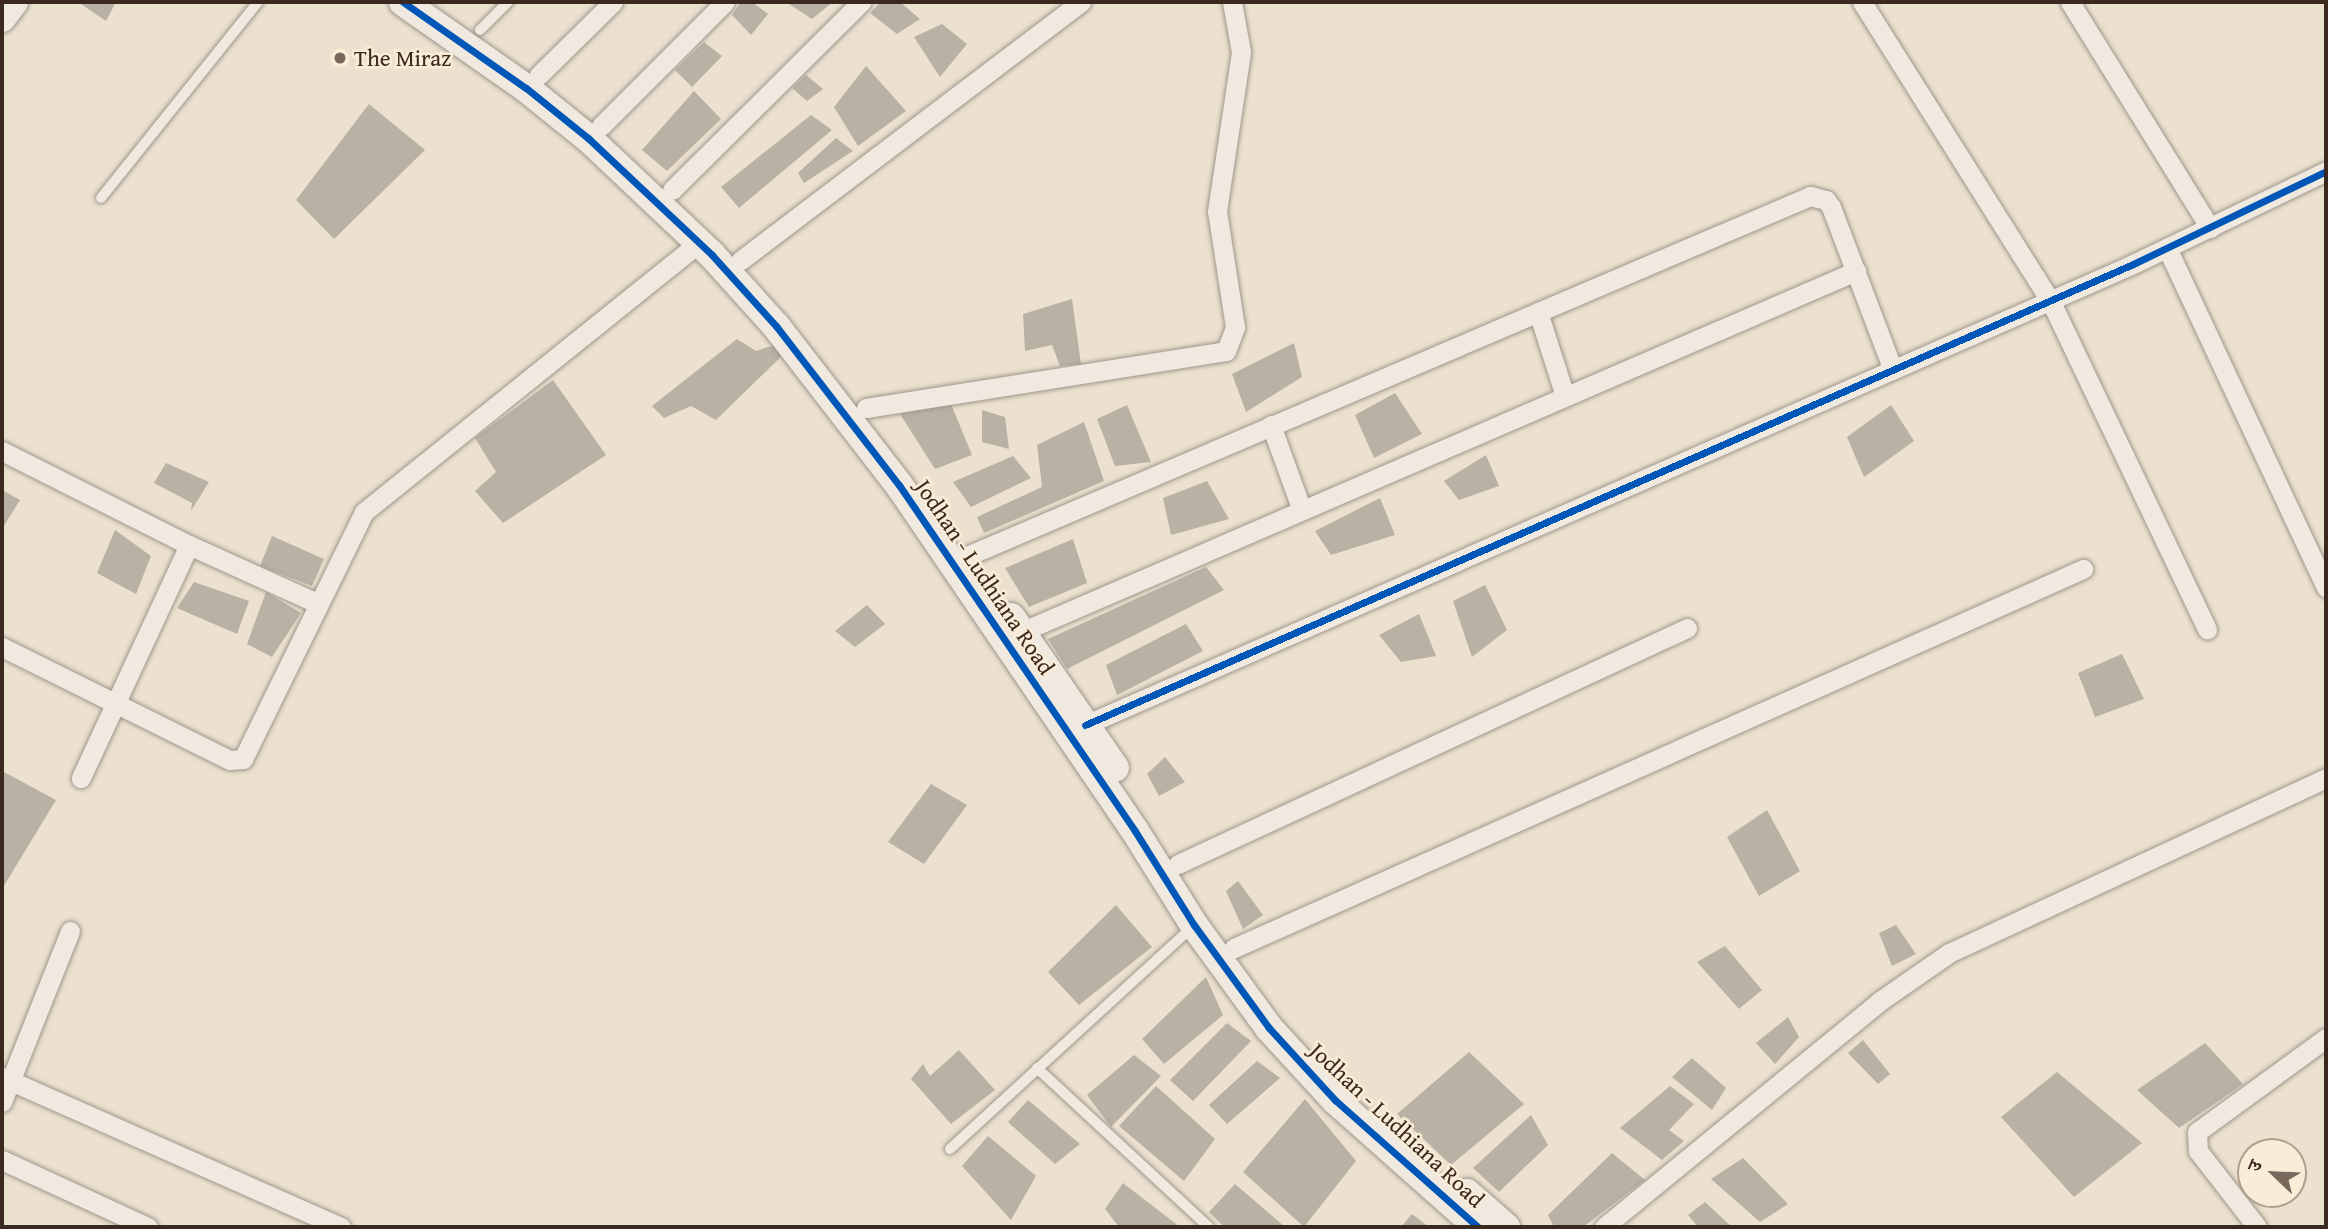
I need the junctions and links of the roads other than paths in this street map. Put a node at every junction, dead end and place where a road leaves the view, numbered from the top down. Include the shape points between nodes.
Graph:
1 (13, 2) edge
2 (258, 2) edge
3 (403, 2) edge
4 (439, 2) edge
5 (508, 2) edge
6 (613, 2) edge
7 (725, 2) edge
8 (861, 2) edge
9 (1081, 2) edge
10 (1232, 2) edge
11 (1863, 2) edge
12 (2070, 2) edge
13 (2, 18) edge
14 (480, 30) junction
15 (539, 75) junction
16 (601, 126) junction
17 (2326, 172) edge
18 (672, 190) junction
19 (101, 198) dead end
20 (2210, 228) junction
21 (698, 243) junction
22 (2166, 248) junction
23 (741, 260) junction
24 (1856, 271) junction
25 (2050, 300) junction
26 (1538, 312) junction
27 (1893, 370) junction
28 (1565, 396) junction
29 (866, 408) junction
30 (1271, 425) junction
31 (2, 451) edge
32 (1301, 508) junction
33 (190, 545) junction
34 (967, 556) junction
35 (2083, 569) dead end
36 (2326, 588) edge
37 (317, 604) junction
38 (1687, 628) dead end
39 (2207, 629) dead end
40 (1021, 632) junction
41 (2, 647) edge
42 (114, 705) junction
43 (1085, 724) junction
44 (81, 778) dead end
45 (2326, 778) edge
46 (1178, 864) junction
47 (1194, 925) junction
48 (70, 931) dead end
49 (1234, 948) junction
50 (2326, 1038) edge
51 (1037, 1069) junction
52 (6, 1079) edge
53 (2, 1101) edge
54 (950, 1149) dead end
55 (2, 1160) edge
56 (148, 1227) edge
57 (341, 1227) edge
58 (1209, 1227) edge
59 (1478, 1227) edge
60 (1506, 1227) edge
61 (1604, 1227) edge
62 (2257, 1227) edge

1 - 13 street
2 - 19 lane
3 - 21 street, Jodhan - Ludhiana Road via 526,88
4 - 14 street, Jodhan - Ludhiana Road
5 - 14 lane
6 - 15 street
7 - 16 street
8 - 18 street
9 - 23 street
10 - 29 street via 1241,52 1217,211 1235,327 1227,351
11 - 25 street
12 - 20 street
14 - 15 street, Jodhan - Ludhiana Road
15 - 16 street, Jodhan - Ludhiana Road
16 - 18 street, Jodhan - Ludhiana Road
17 - 20 street
18 - 23 street, Jodhan - Ludhiana Road
20 - 22 street
21 - 37 street via 377,498 351,531
21 - 47 street, Jodhan - Ludhiana Road via 776,326 899,485
22 - 25 street
22 - 36 street
23 - 29 street, Jodhan - Ludhiana Road
24 - 26 street via 1832,207 1826,200 1810,196
24 - 27 street
24 - 28 street
25 - 27 street
25 - 39 street
26 - 28 street
26 - 30 street
27 - 43 street
28 - 32 street
29 - 34 street, Jodhan - Ludhiana Road
30 - 32 street
30 - 34 street
31 - 33 street
32 - 40 street
33 - 37 street
33 - 42 street
34 - 40 street, Jodhan - Ludhiana Road
35 - 49 street
37 - 42 street via 243,760 230,760
38 - 46 street
40 - 43 street, Jodhan - Ludhiana Road
41 - 42 street
42 - 44 street
43 - 46 street, Jodhan - Ludhiana Road
45 - 61 street via 1949,953 1880,1001
46 - 49 street, Jodhan - Ludhiana Road
47 - 51 lane
47 - 59 street, Jodhan - Ludhiana Road via 1269,1028 1335,1100
48 - 52 street
49 - 60 street, Jodhan - Ludhiana Road via 1316,1055
50 - 62 street via 2197,1132 2198,1151
51 - 54 lane
51 - 58 lane
52 - 53 street
52 - 57 street
55 - 56 street

